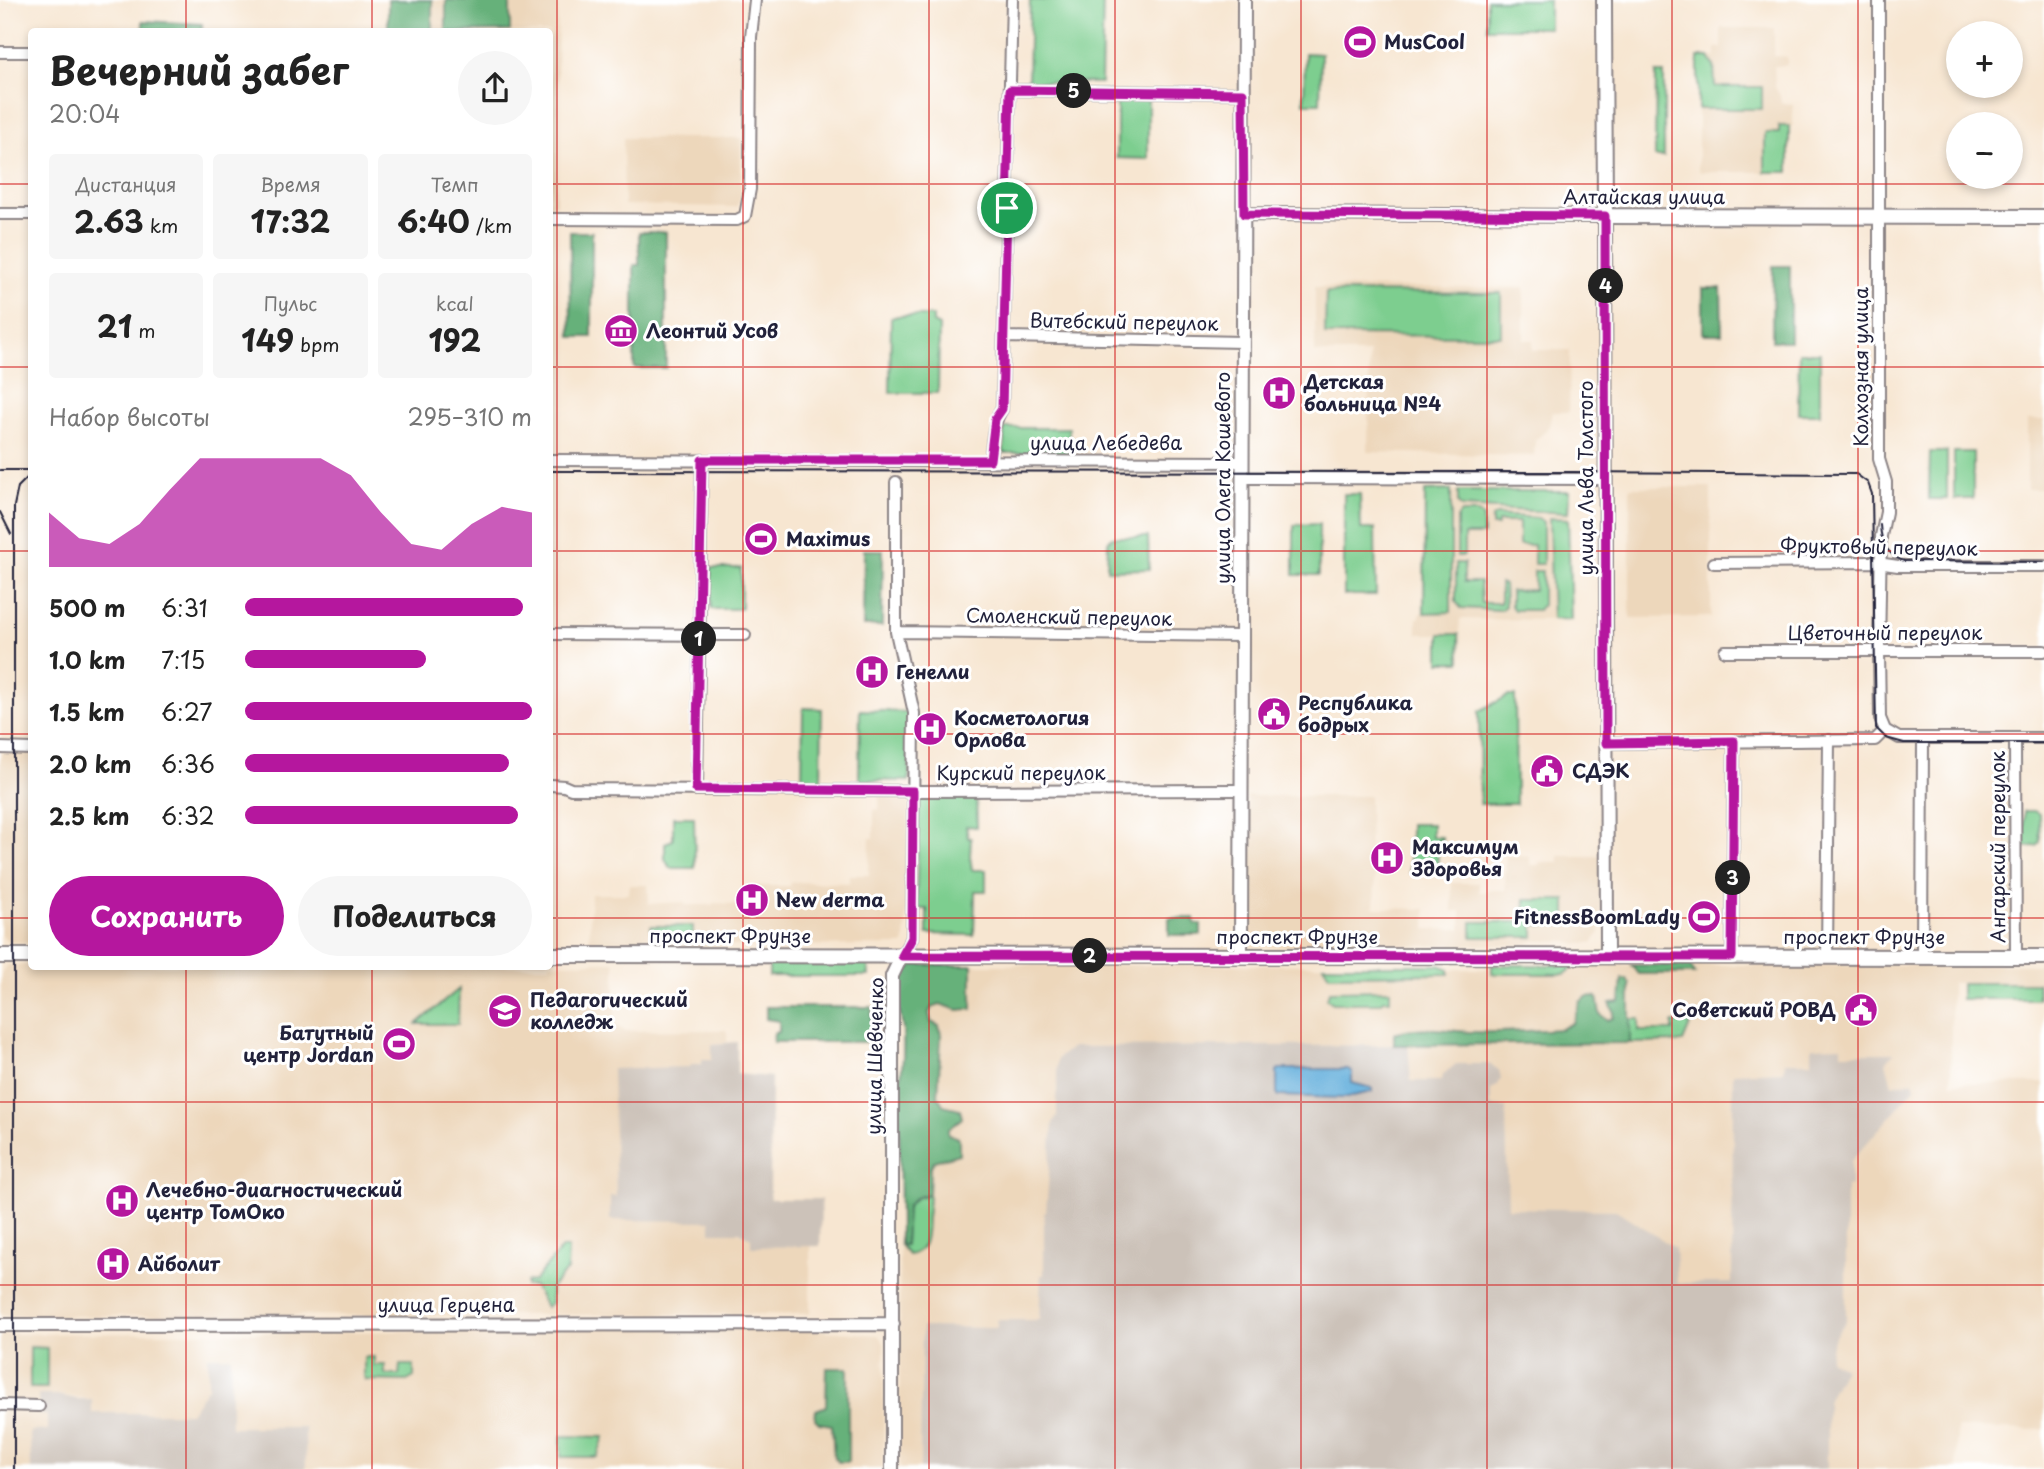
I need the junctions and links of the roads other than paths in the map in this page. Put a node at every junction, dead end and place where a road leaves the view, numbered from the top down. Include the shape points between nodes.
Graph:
1 (754, 0) edge
2 (1012, 0) edge
3 (1244, 0) edge
4 (1604, 0) edge
5 (1880, 0) edge
6 (0, 52) edge
7 (28, 52) edge
8 (1010, 90) junction
9 (1243, 93) junction
10 (0, 214) edge
11 (28, 214) edge
12 (1244, 214) junction
13 (1605, 216) junction
14 (2044, 217) edge
15 (1878, 218) junction
16 (553, 219) edge
17 (1004, 337) junction
18 (1242, 342) junction
19 (553, 460) edge
20 (702, 460) junction
21 (990, 460) junction
22 (1242, 462) junction
23 (1241, 478) junction
24 (1606, 480) junction
25 (897, 482) dead end
26 (1714, 563) dead end
27 (1880, 563) junction
28 (2044, 566) edge
29 (896, 632) junction
30 (553, 634) edge
31 (699, 635) junction
32 (745, 635) dead end
33 (1242, 636) junction
34 (1879, 650) junction
35 (1725, 651) dead end
36 (2044, 651) edge
37 (1885, 730) junction
38 (1923, 738) junction
39 (2015, 738) junction
40 (2044, 738) edge
41 (1829, 740) junction
42 (1734, 741) junction
43 (1606, 743) junction
44 (0, 748) edge
45 (28, 749) edge
46 (553, 785) edge
47 (696, 789) junction
48 (1241, 790) junction
49 (913, 791) junction
50 (553, 955) edge
51 (0, 956) edge
52 (28, 956) edge
53 (902, 956) junction
54 (1241, 956) junction
55 (1607, 956) junction
56 (1732, 957) junction
57 (1827, 957) junction
58 (1922, 957) junction
59 (2016, 957) junction
60 (2044, 957) edge
61 (893, 1324) junction
62 (0, 1325) edge
63 (0, 1405) edge
64 (39, 1406) dead end
65 (892, 1469) edge

1 - 16 street via 750,189 745,216 737,220
2 - 8 street
3 - 9 street, улица Олега Кошевого
4 - 13 main road, улица Льва Толстого
5 - 15 street, Колхозная улица
6 - 7 street
8 - 9 street
8 - 17 street
9 - 12 street, улица Олега Кошевого
10 - 11 street
12 - 13 street, Алтайская улица
12 - 18 street, улица Олега Кошевого
13 - 15 main road, Алтайская улица
13 - 24 street, улица Льва Толстого
14 - 15 main road, Алтайская улица
15 - 27 street, Колхозная улица via 1878,459 1886,482
17 - 18 street, Витебский переулок
17 - 21 street via 1002,409 995,419
18 - 22 street, улица Олега Кошевого
19 - 20 street, улица Лебедева
20 - 21 street, улица Лебедева
20 - 31 street
21 - 22 street, улица Лебедева
22 - 23 street, улица Олега Кошевого
23 - 24 street
23 - 33 street, улица Олега Кошевого
24 - 43 street, улица Льва Толстого
25 - 29 street, улица Шевченко
26 - 27 street, Фруктовый переулок
27 - 28 street, Фруктовый переулок
27 - 34 street, Колхозная улица
29 - 33 street, Смоленский переулок
29 - 49 street, улица Шевченко via 914,713
30 - 31 street
31 - 32 street
31 - 47 street
33 - 48 street, улица Олега Кошевого
34 - 35 street, Цветочный переулок
34 - 36 street, Цветочный переулок
34 - 37 street, Колхозная улица
37 - 38 street via 1899,738
37 - 41 street via 1875,740
38 - 39 street
38 - 58 street
39 - 40 street
39 - 59 street, Ангарский переулок
41 - 42 street
41 - 57 street
42 - 43 street
42 - 56 street
43 - 55 street, улица Льва Толстого
44 - 45 street
46 - 47 street, Курский переулок
47 - 49 street, Курский переулок
48 - 49 street, Курский переулок
48 - 54 street, улица Олега Кошевого
49 - 53 street, улица Шевченко via 912,938
50 - 53 main road, проспект Фрунзе
51 - 52 main road
53 - 54 main road, проспект Фрунзе
53 - 61 street, улица Шевченко via 891,976
54 - 55 main road, проспект Фрунзе
55 - 56 main road, проспект Фрунзе
56 - 57 main road, проспект Фрунзе
57 - 58 main road, проспект Фрунзе
58 - 59 main road, проспект Фрунзе
59 - 60 main road, проспект Фрунзе
61 - 62 street, улица Герцена
61 - 65 street, улица Шевченко
63 - 64 street

